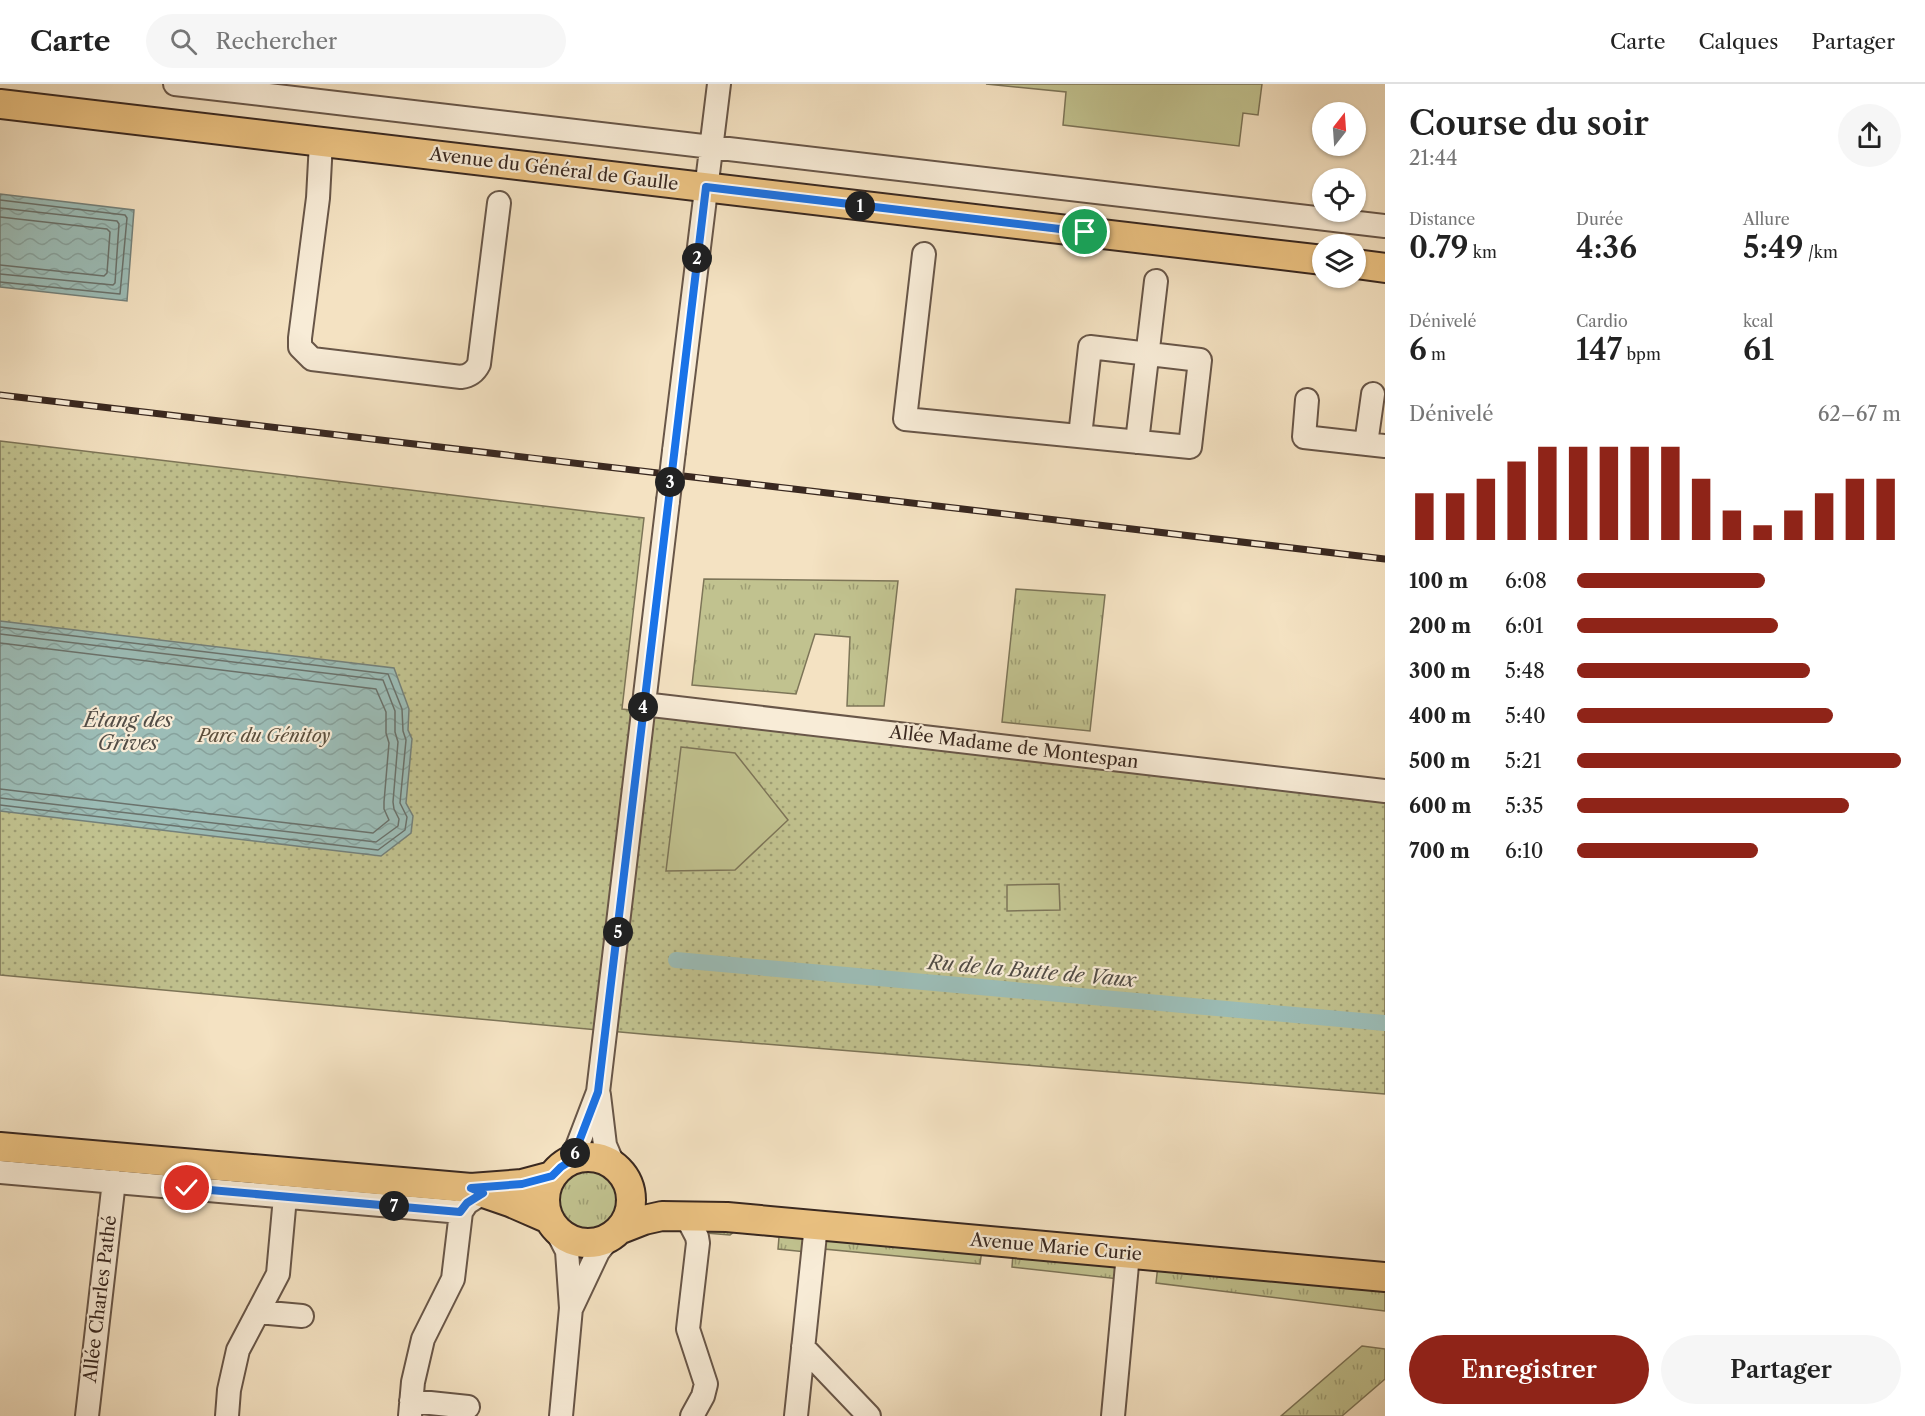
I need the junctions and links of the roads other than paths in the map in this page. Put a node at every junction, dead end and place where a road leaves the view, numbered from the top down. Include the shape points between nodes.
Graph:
1 (175, 84) edge
2 (718, 84) edge
3 (0, 104) edge
4 (321, 142) junction
5 (711, 147) junction
6 (706, 187) junction
7 (499, 203) dead end
8 (1385, 226) edge
9 (924, 254) dead end
10 (1312, 259) edge
11 (1366, 265) edge
12 (1385, 268) edge
13 (1156, 281) dead end
14 (1147, 354) junction
15 (1373, 394) dead end
16 (1307, 400) dead end
17 (1080, 436) junction
18 (1137, 442) junction
19 (1376, 445) edge
20 (644, 704) junction
21 (1385, 791) edge
22 (598, 1092) junction
23 (0, 1147) edge
24 (562, 1168) junction
25 (619, 1171) junction
26 (0, 1172) edge
27 (114, 1181) junction
28 (285, 1197) junction
29 (471, 1198) junction
30 (727, 1217) junction
31 (553, 1225) junction
32 (816, 1225) junction
33 (692, 1227) junction
34 (615, 1233) junction
35 (1128, 1254) junction
36 (1385, 1277) edge
37 (571, 1308) junction
38 (258, 1311) junction
39 (302, 1317) dead end
40 (803, 1347) junction
41 (468, 1407) dead end
42 (410, 1408) edge
43 (87, 1416) edge
44 (227, 1416) edge
45 (561, 1416) edge
46 (692, 1416) edge
47 (796, 1416) edge
48 (869, 1416) edge
49 (1113, 1416) edge

1 - 5 street
2 - 5 street
3 - 4 main road, Avenue du Général de Gaulle
4 - 6 main road, Avenue du Général de Gaulle
4 - 7 street via 300,338 300,347 312,359 461,377 476,370
5 - 6 street
5 - 8 street
6 - 10 main road, Avenue du Général de Gaulle
6 - 20 street, bridge
9 - 17 street via 905,419
11 - 12 main road
13 - 14 street
14 - 17 street via 1090,347
14 - 18 street
14 - 18 street via 1200,360 1190,447
15 - 19 street
16 - 19 street via 1304,437
17 - 18 street
20 - 21 street, Allée Madame de Montespan
20 - 22 street
22 - 24 street
22 - 25 street via 605,1145
23 - 29 main road
24 - 25 main road via 583,1157 594,1157
24 - 29 main road
24 - 31 main road via 546,1190 545,1205
25 - 30 main road, Avenue Marie Curie via 639,1189 655,1196
25 - 34 main road via 630,1190 631,1203 628,1217
26 - 27 street
27 - 28 street
27 - 43 street, Allée Charles Pathé
28 - 29 street
28 - 38 street via 278,1274
29 - 31 main road via 518,1205
29 - 42 street via 453,1279 423,1339
30 - 32 main road, Avenue Marie Curie
30 - 33 main road, Avenue Marie Curie
31 - 34 main road via 568,1239 582,1243 597,1243
31 - 37 street via 567,1251
32 - 35 main road, Avenue Marie Curie
32 - 40 street
33 - 34 main road, Avenue Marie Curie via 654,1217
33 - 46 street via 688,1329 706,1384
34 - 37 street via 598,1252
35 - 36 main road, Avenue Marie Curie
35 - 49 street
37 - 45 street
38 - 39 street
38 - 44 street via 238,1350
40 - 47 street
40 - 48 street
41 - 42 street

